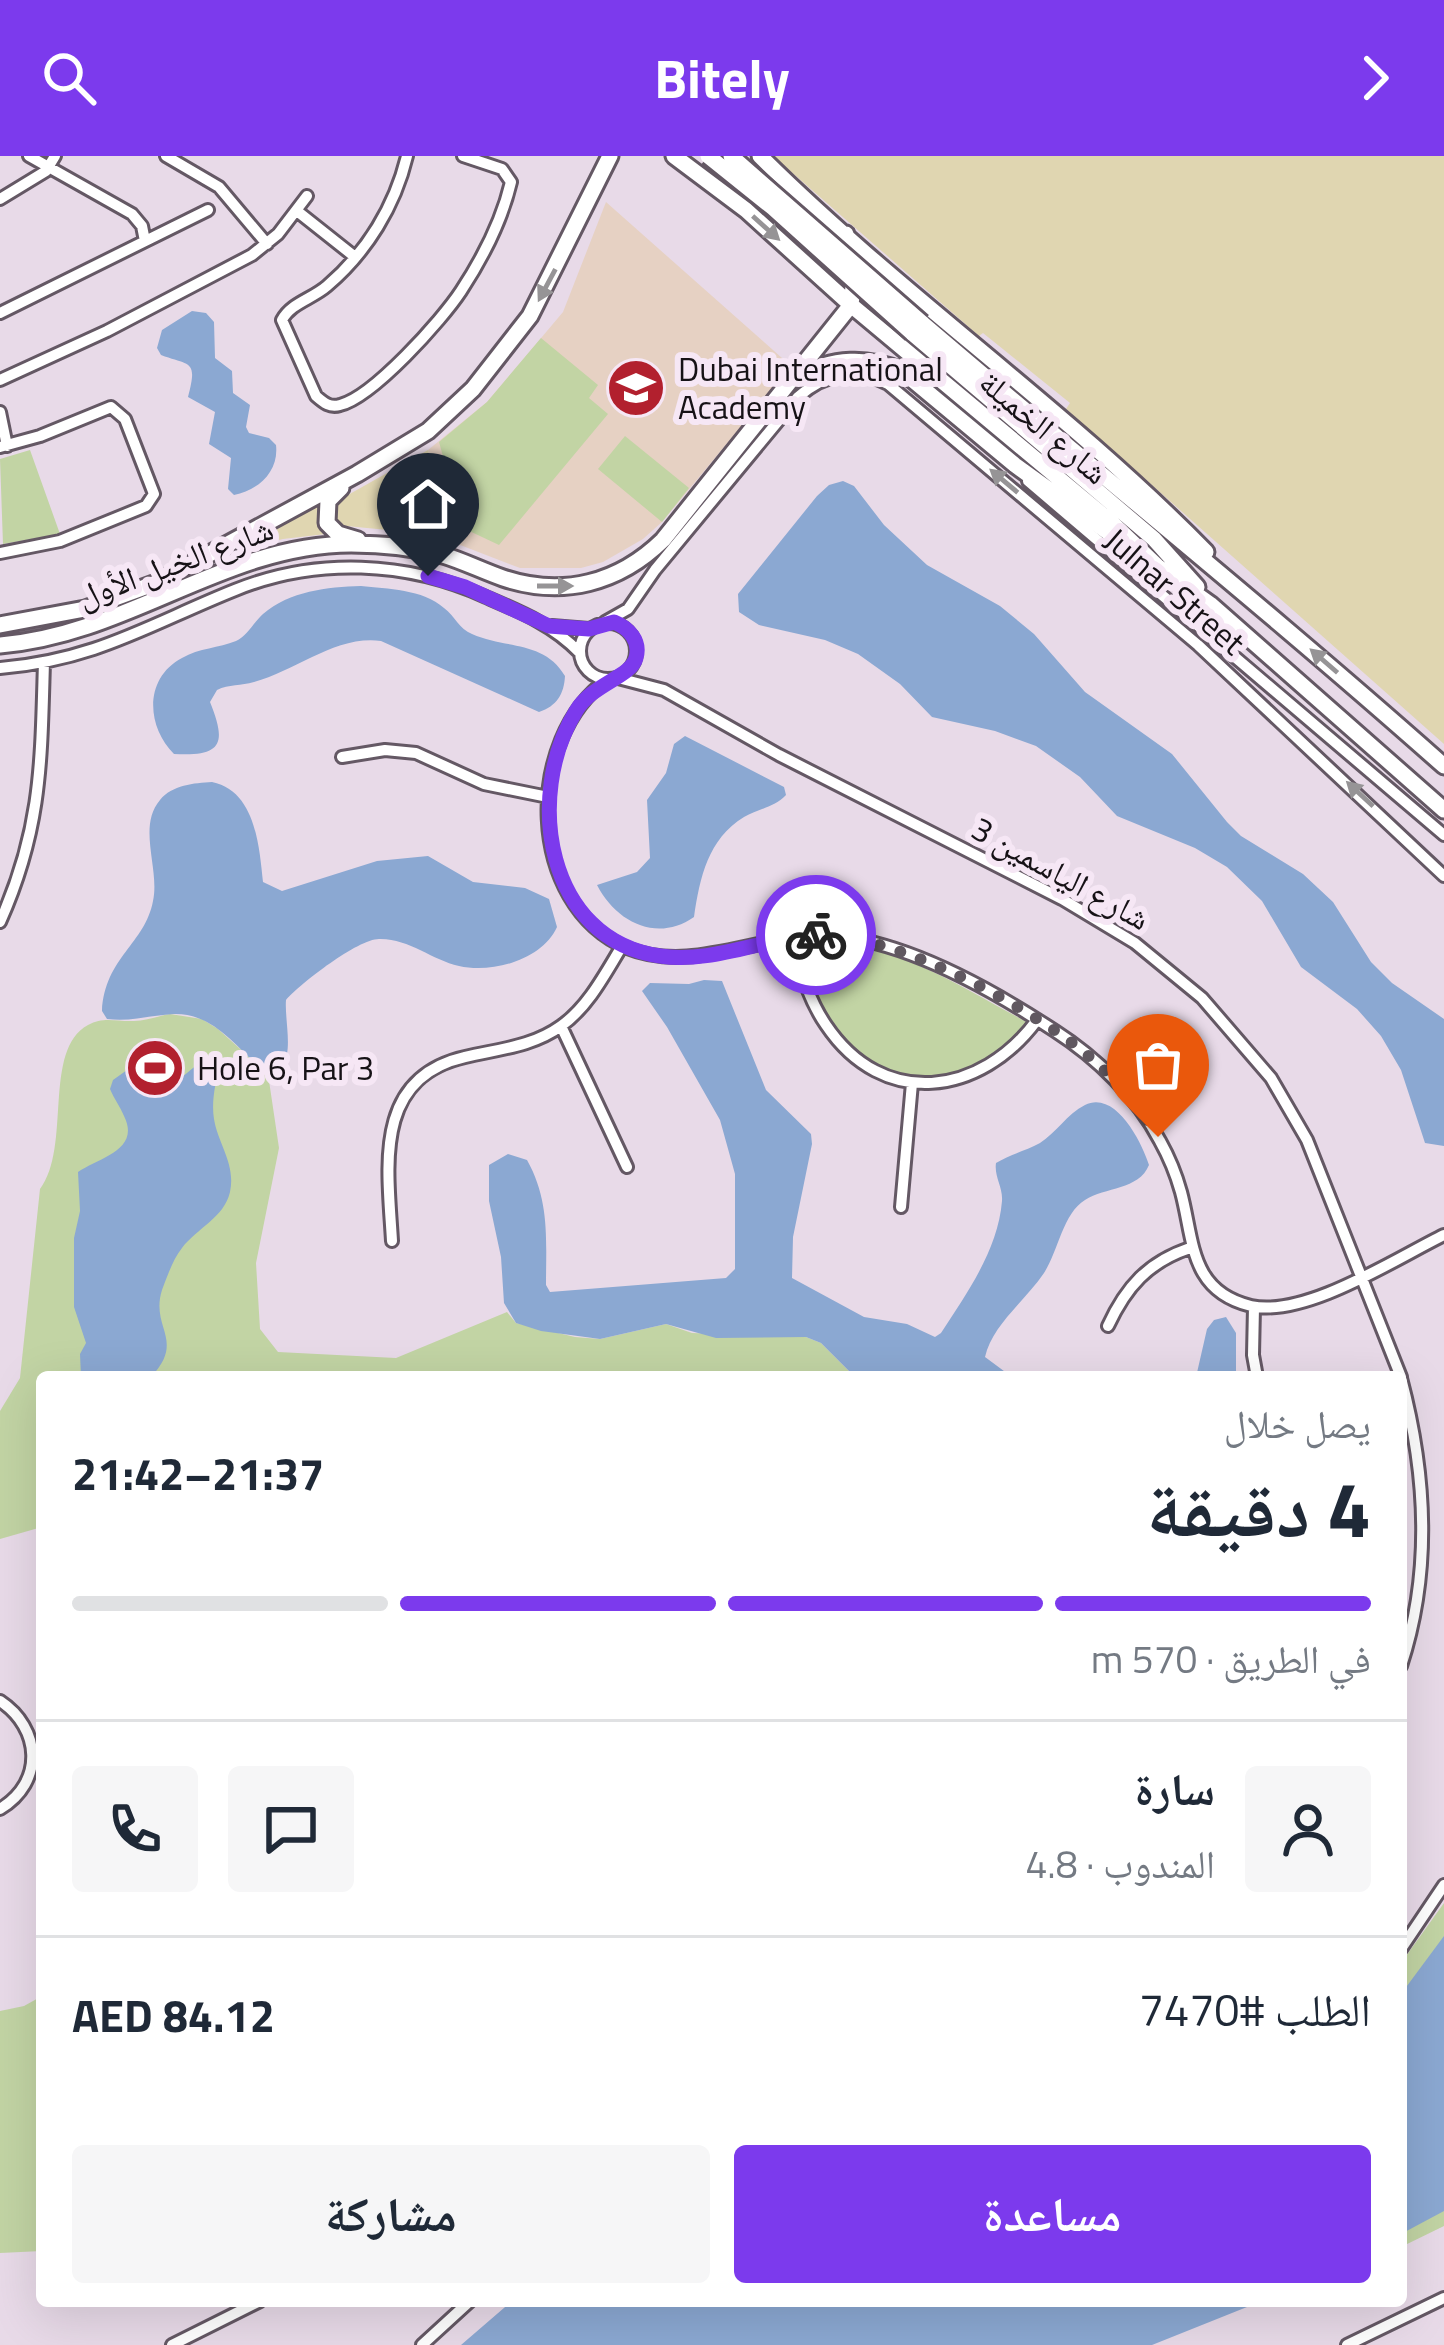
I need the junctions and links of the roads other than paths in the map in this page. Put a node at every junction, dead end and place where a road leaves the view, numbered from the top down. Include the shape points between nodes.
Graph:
1 (166, 156) edge
2 (407, 156) edge
3 (463, 156) edge
4 (598, 156) edge
5 (610, 156) edge
6 (674, 156) edge
7 (708, 156) edge
8 (731, 156) edge
9 (761, 158) edge
10 (42, 159) edge
11 (195, 163) edge
12 (597, 179) junction
13 (307, 196) dead end
14 (0, 200) edge
15 (208, 210) dead end
16 (297, 212) junction
17 (846, 234) junction
18 (145, 241) junction
19 (267, 244) junction
20 (355, 257) junction
21 (850, 305) junction
22 (0, 313) edge
23 (917, 328) junction
24 (0, 380) edge
25 (783, 390) junction
26 (0, 412) edge
27 (3, 447) edge
28 (1015, 465) junction
29 (357, 474) junction
30 (378, 544) junction
31 (0, 553) edge
32 (1157, 566) junction
33 (1232, 580) junction
34 (1210, 604) junction
35 (605, 622) junction
36 (0, 626) edge
37 (549, 626) junction
38 (589, 629) junction
39 (0, 645) edge
40 (580, 653) junction
41 (636, 658) junction
42 (44, 662) junction
43 (0, 668) edge
44 (585, 668) junction
45 (613, 678) junction
46 (664, 690) junction
47 (579, 706) junction
48 (342, 757) dead end
49 (1444, 766) edge
50 (548, 797) junction
51 (1444, 810) edge
52 (1444, 835) edge
53 (1444, 876) edge
54 (0, 922) edge
55 (791, 938) junction
56 (622, 946) junction
57 (1037, 1020) junction
58 (561, 1026) junction
59 (912, 1083) junction
60 (627, 1167) dead end
61 (901, 1207) dead end
62 (1444, 1235) edge
63 (392, 1241) dead end
64 (1190, 1248) junction
65 (1363, 1274) junction
66 (1254, 1307) junction
67 (1108, 1326) dead end
68 (1256, 1371) edge
69 (1398, 1371) edge
70 (1407, 1406) edge
71 (1407, 1638) edge
72 (0, 1701) edge
73 (36, 1723) edge
74 (28, 1727) junction
75 (0, 1809) edge
76 (1444, 1885) edge
77 (1407, 1940) edge
78 (1444, 2298) edge
79 (248, 2307) edge
80 (463, 2307) edge
81 (172, 2345) edge
82 (422, 2345) edge
83 (1347, 2345) edge

1 - 11 street
2 - 20 street via 394,198
3 - 20 street via 502,169 511,182 478,261 411,351 351,400 331,406 316,396 282,320
4 - 12 main road
5 - 12 main road, شارع الخيل الأول
6 -> 21 main road, شارع الخميلة
7 - 23 main road, شارع الخميلة, bridge
8 - 23 main road, شارع الخميلة, bridge
9 - 17 main road
10 - 14 street via 34,176
10 - 18 street via 132,214
11 - 19 street
12 -> 29 main road, شارع الخيل الأول via 544,291 494,366 428,431
13 - 16 street
15 - 18 street
16 - 19 street
16 - 20 street
17 - 21 main road via 855,269
17 - 33 main road, شارع الخميلة via 1139,488
18 - 22 street
19 - 24 street
21 - 25 main road, شارع الخيل الأول
21 - 32 main road, شارع الخميلة
23 - 33 main road, شارع الخميلة
23 - 34 main road, شارع الخميلة via 1154,539
25 - 28 main road via 824,365 881,364 923,386
30 -> 25 main road, شارع الخيل الأول via 444,555 536,586 606,579 664,540
26 - 27 street
27 - 31 street via 111,407 125,419 154,494 146,506 60,541
28 - 32 main road
28 - 52 street
29 - 30 main road via 328,501 325,516 338,534
29 - 36 main road, شارع الخيل الأول via 145,588
30 - 39 main road, شارع الخيل الأول via 260,557 103,623
32 - 34 main road, شارع الخميلة
49 -> 33 main road, شارع الخميلة
34 - 51 main road, شارع الخميلة
35 - 38 street
35 - 41 street via 630,632
53 -> 35 street, Julnar Street via 1198,644 878,378 841,374 807,389 628,609
37 - 38 street
37 - 40 street
37 - 42 street via 428,576 315,569 241,587 123,641
38 - 40 street
40 - 44 street
41 - 45 street
41 - 46 street, شارع الياسمين 3
42 - 43 street
42 - 54 street via 39,799
44 - 45 street
44 - 47 street
45 - 46 street, شارع الياسمين 3
45 - 47 street
46 - 65 street, شارع الياسمين 3 via 1062,899 1169,969 1271,1078
47 - 50 street
48 - 50 street via 416,753 484,784
50 - 56 street via 563,881
55 - 56 street via 689,957
55 - 57 street via 854,937 892,947
55 - 59 street via 826,1027 864,1063
56 - 58 street
57 - 59 street via 983,1070
57 - 64 street via 1112,1077 1158,1137 1180,1190
58 - 60 street
58 - 63 street via 514,1047 449,1061 412,1087 388,1148
59 - 61 street
62 - 65 street
64 - 66 street via 1214,1286
64 - 67 street via 1142,1274
65 - 66 street via 1310,1299
65 - 69 street, شارع الياسمين 3
66 - 68 street
70 - 71 street, شارع الياسمين 3 via 1422,1506
72 - 74 street
73 - 74 street
74 - 75 street via 31,1769
76 - 77 street
78 - 83 street
79 - 81 street
80 - 82 street

